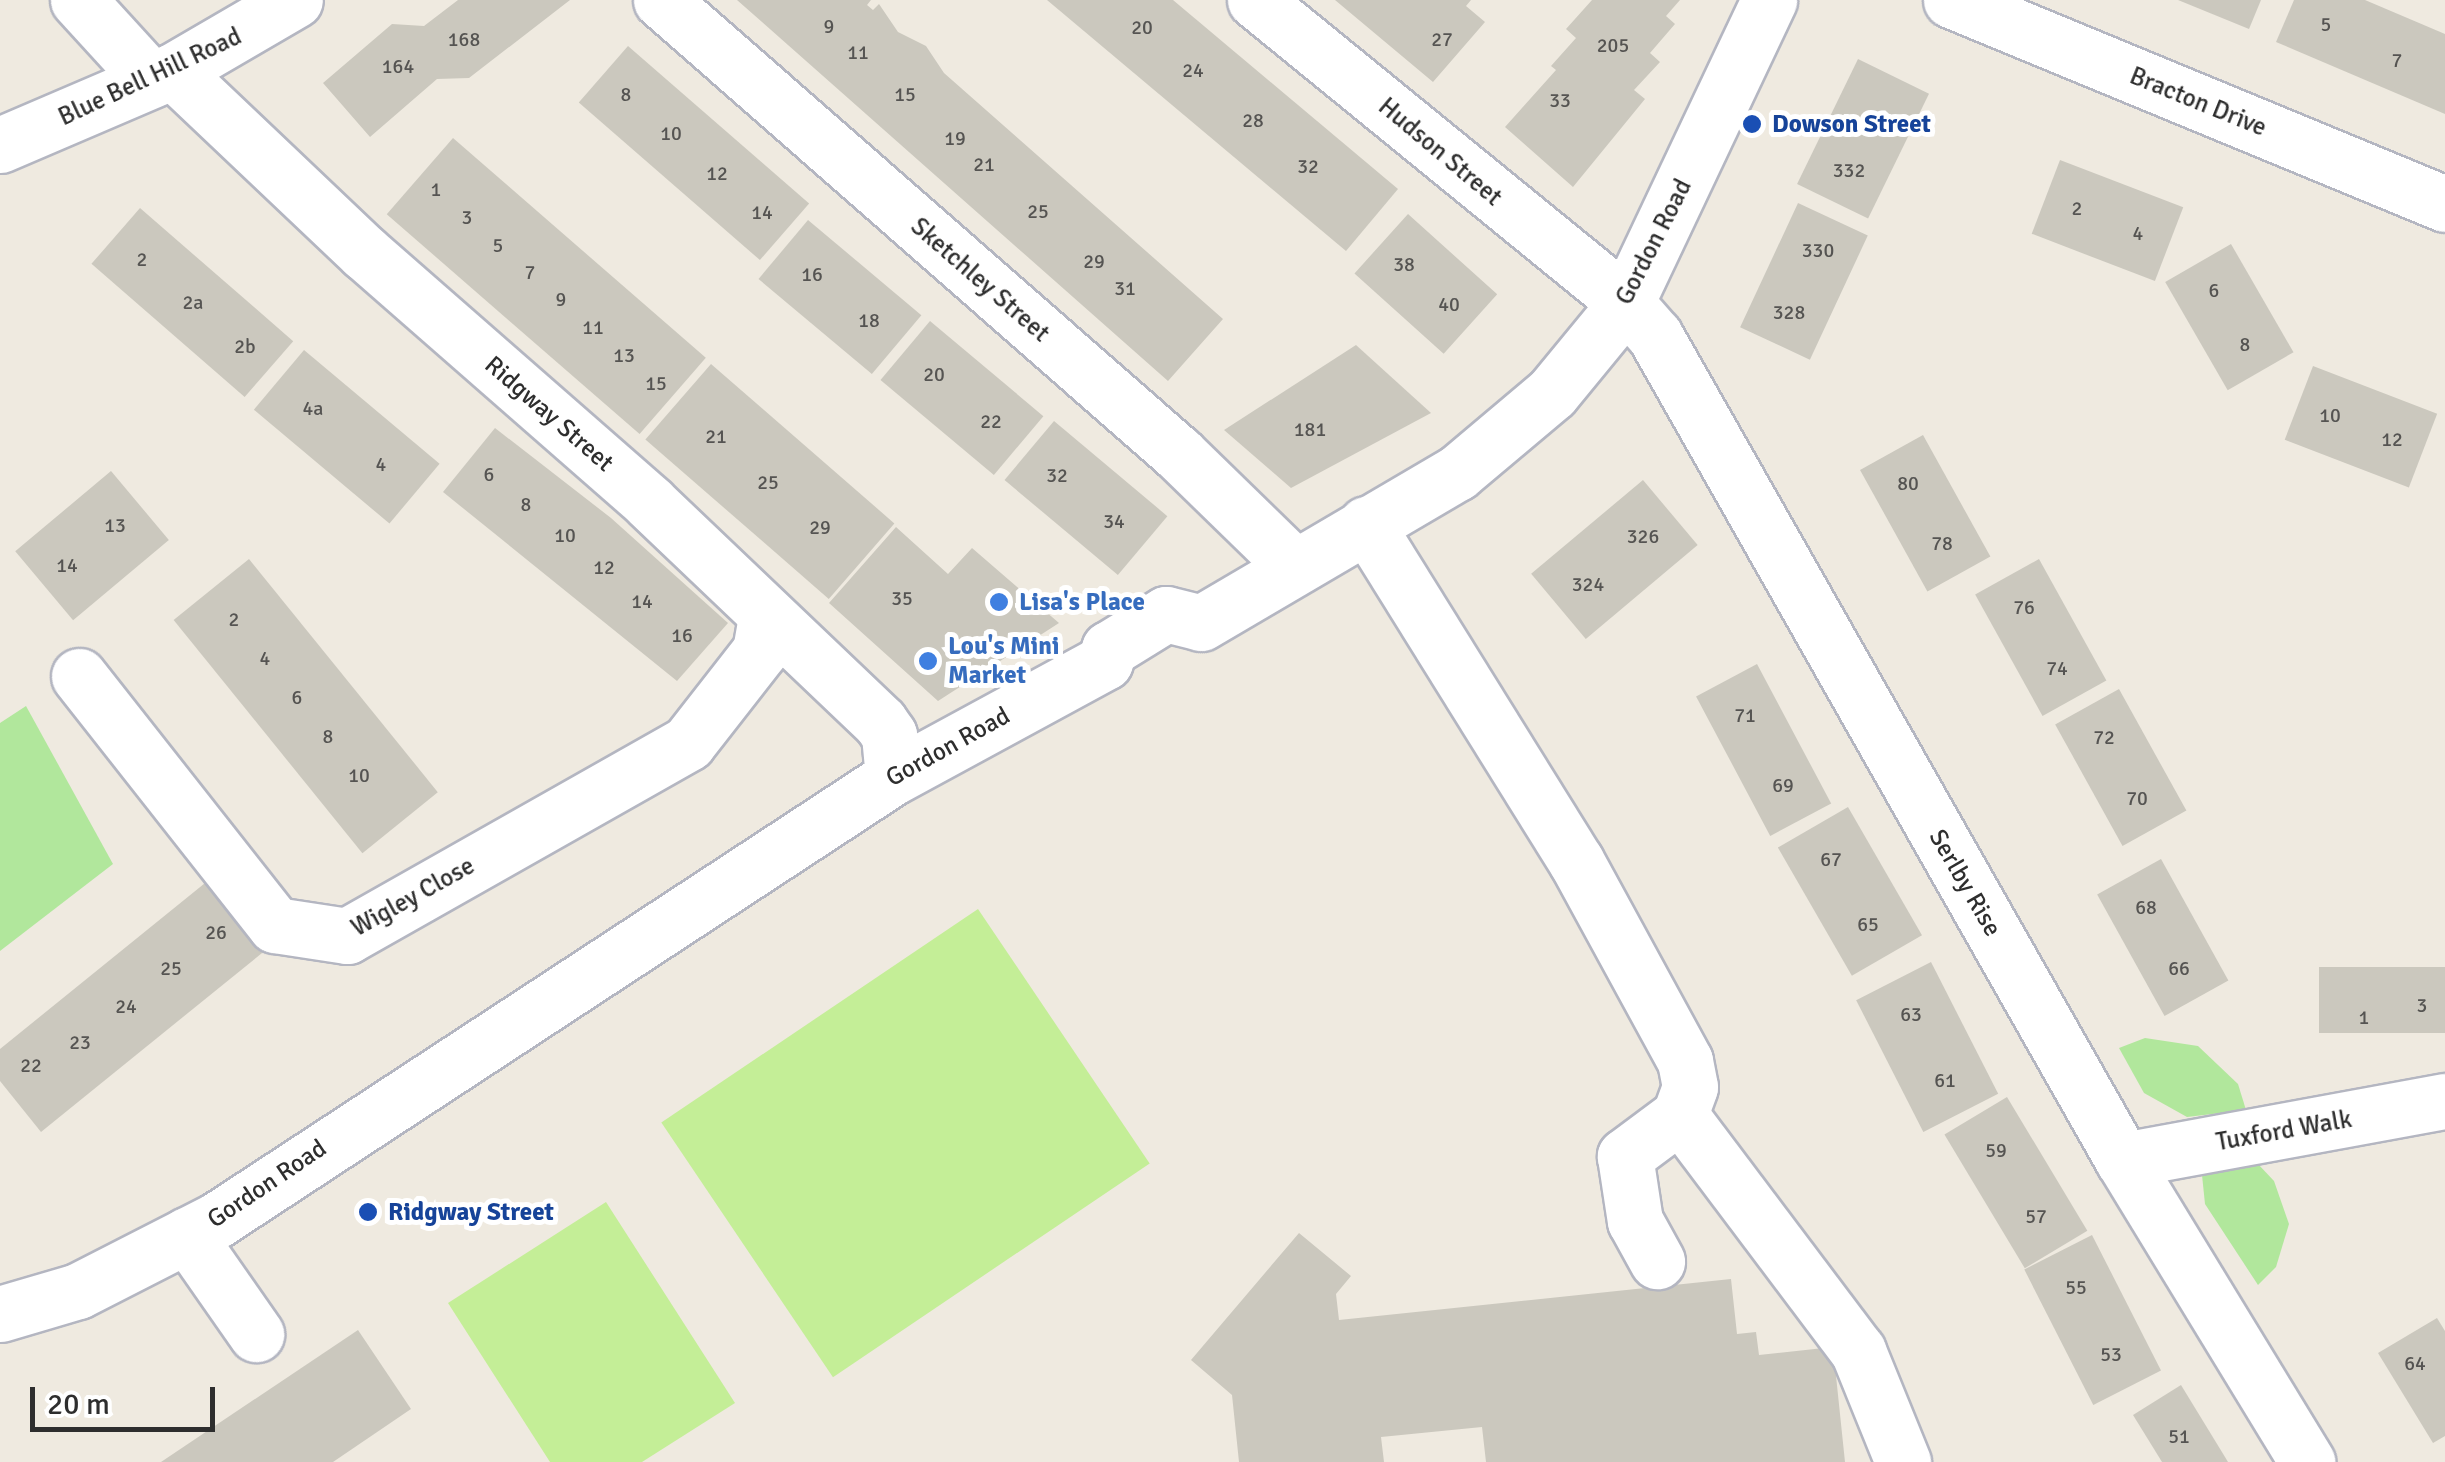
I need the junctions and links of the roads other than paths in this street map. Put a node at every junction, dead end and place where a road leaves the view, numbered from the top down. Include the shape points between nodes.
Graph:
1 (78, 0) edge
2 (295, 0) edge
3 (661, 0) edge
4 (1255, 0) edge
5 (1770, 0) edge
6 (1951, 0) edge
7 (162, 76) junction
8 (0, 145) edge
9 (2445, 204) edge
10 (1626, 303) junction
11 (1366, 524) junction
12 (1294, 566) junction
13 (766, 617) junction
14 (79, 676) dead end
15 (893, 777) junction
16 (2445, 1101) edge
17 (1680, 1115) junction
18 (2123, 1160) junction
19 (187, 1235) junction
20 (1656, 1261) dead end
21 (0, 1314) edge
22 (256, 1334) dead end
23 (1903, 1462) edge
24 (2307, 1462) edge

1 - 7 street, Ridgway Street
2 - 7 street, Blue Bell Hill Road
3 - 12 street, Sketchley Street via 1179,454
4 - 10 street, Hudson Street
5 - 10 street, Gordon Road
6 - 9 street, Bracton Drive
7 - 8 street, Blue Bell Hill Road
7 - 13 street, Ridgway Street via 649,502
10 - 11 street, Gordon Road via 1515,428 1457,473
10 - 18 street, Serlby Rise via 1655,336
11 - 12 street, Gordon Road
11 - 17 street via 1576,861 1684,1061 1690,1087
12 - 15 street, Gordon Road via 1201,623 1166,614 1109,649 1105,662
13 - 14 street, Wigley Close via 760,651 688,743 347,936 275,925
13 - 15 street, Ridgway Street via 880,722 889,734
15 - 19 street, Gordon Road
16 - 18 street, Tuxford Walk
17 - 20 street via 1626,1156 1636,1221
17 - 23 street via 1858,1351
18 - 24 street, Serlby Rise
19 - 21 street, Gordon Road via 78,1291
19 - 22 street

